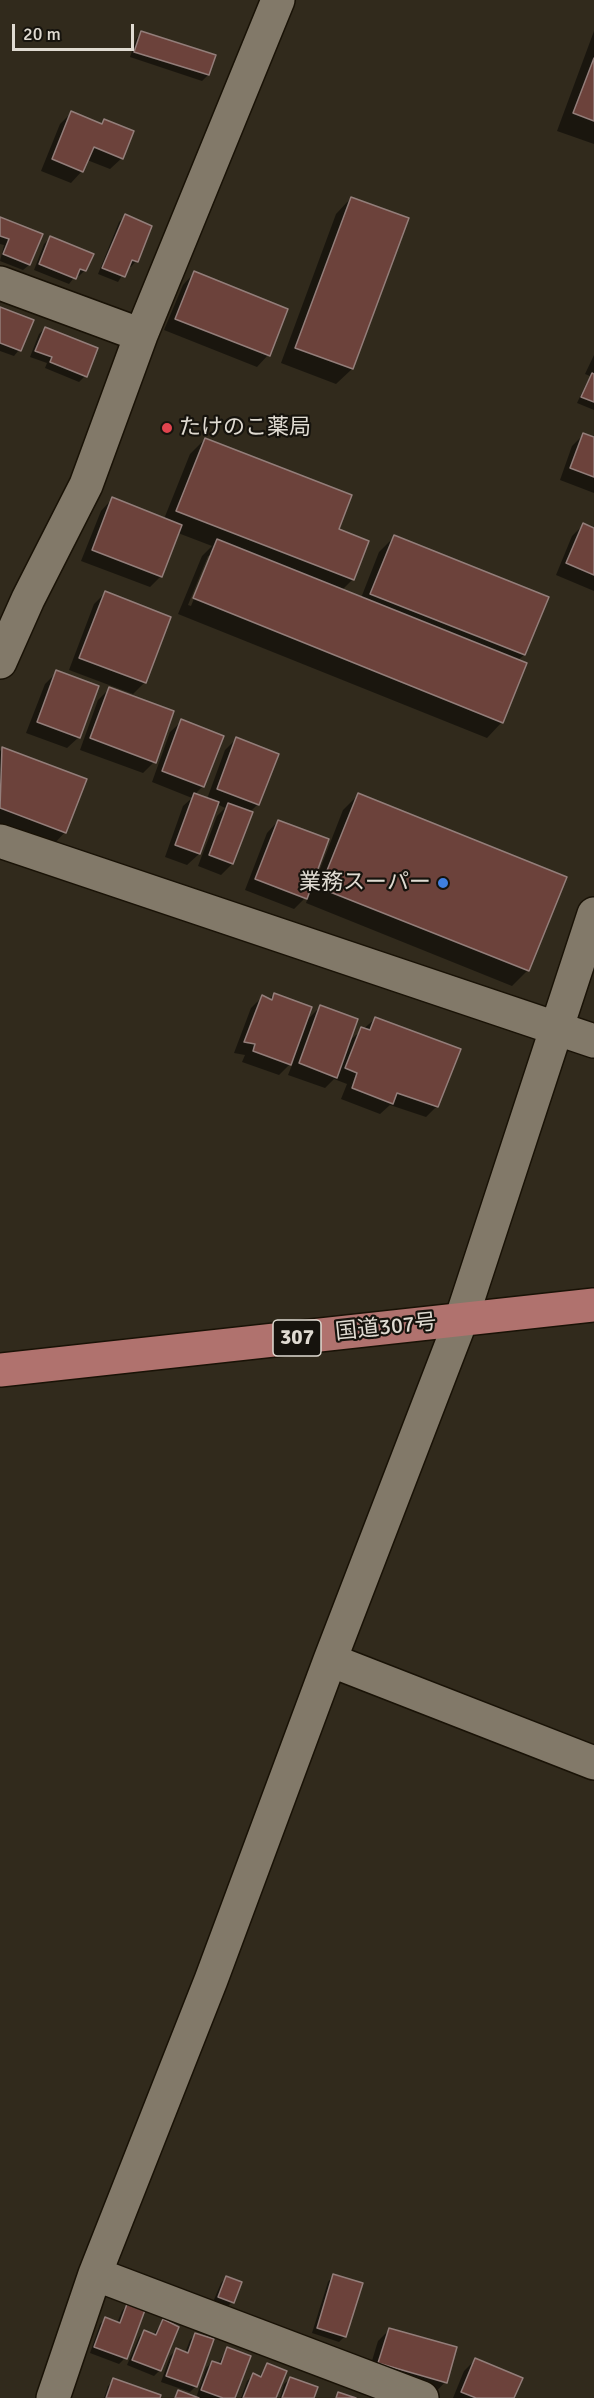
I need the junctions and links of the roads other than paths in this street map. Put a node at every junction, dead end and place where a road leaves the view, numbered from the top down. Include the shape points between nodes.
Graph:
1 (278, 0) edge
2 (0, 283) edge
3 (141, 336) junction
4 (0, 662) edge
5 (0, 841) edge
6 (594, 914) edge
7 (556, 1028) junction
8 (594, 1041) edge
9 (594, 1305) edge
10 (461, 1320) junction
11 (0, 1370) edge
12 (330, 1660) junction
13 (594, 1763) edge
14 (94, 2274) junction
15 (53, 2398) edge
16 (422, 2398) edge

1 - 3 street
2 - 3 street
3 - 4 street via 86,485
5 - 7 street
6 - 7 street
7 - 8 street
7 - 10 street
9 - 10 highway, 国道307号 / 307
10 - 11 highway, 国道307号 / 307
10 - 12 street
12 - 13 street
12 - 14 street via 211,1980
14 - 15 street
14 - 16 street

